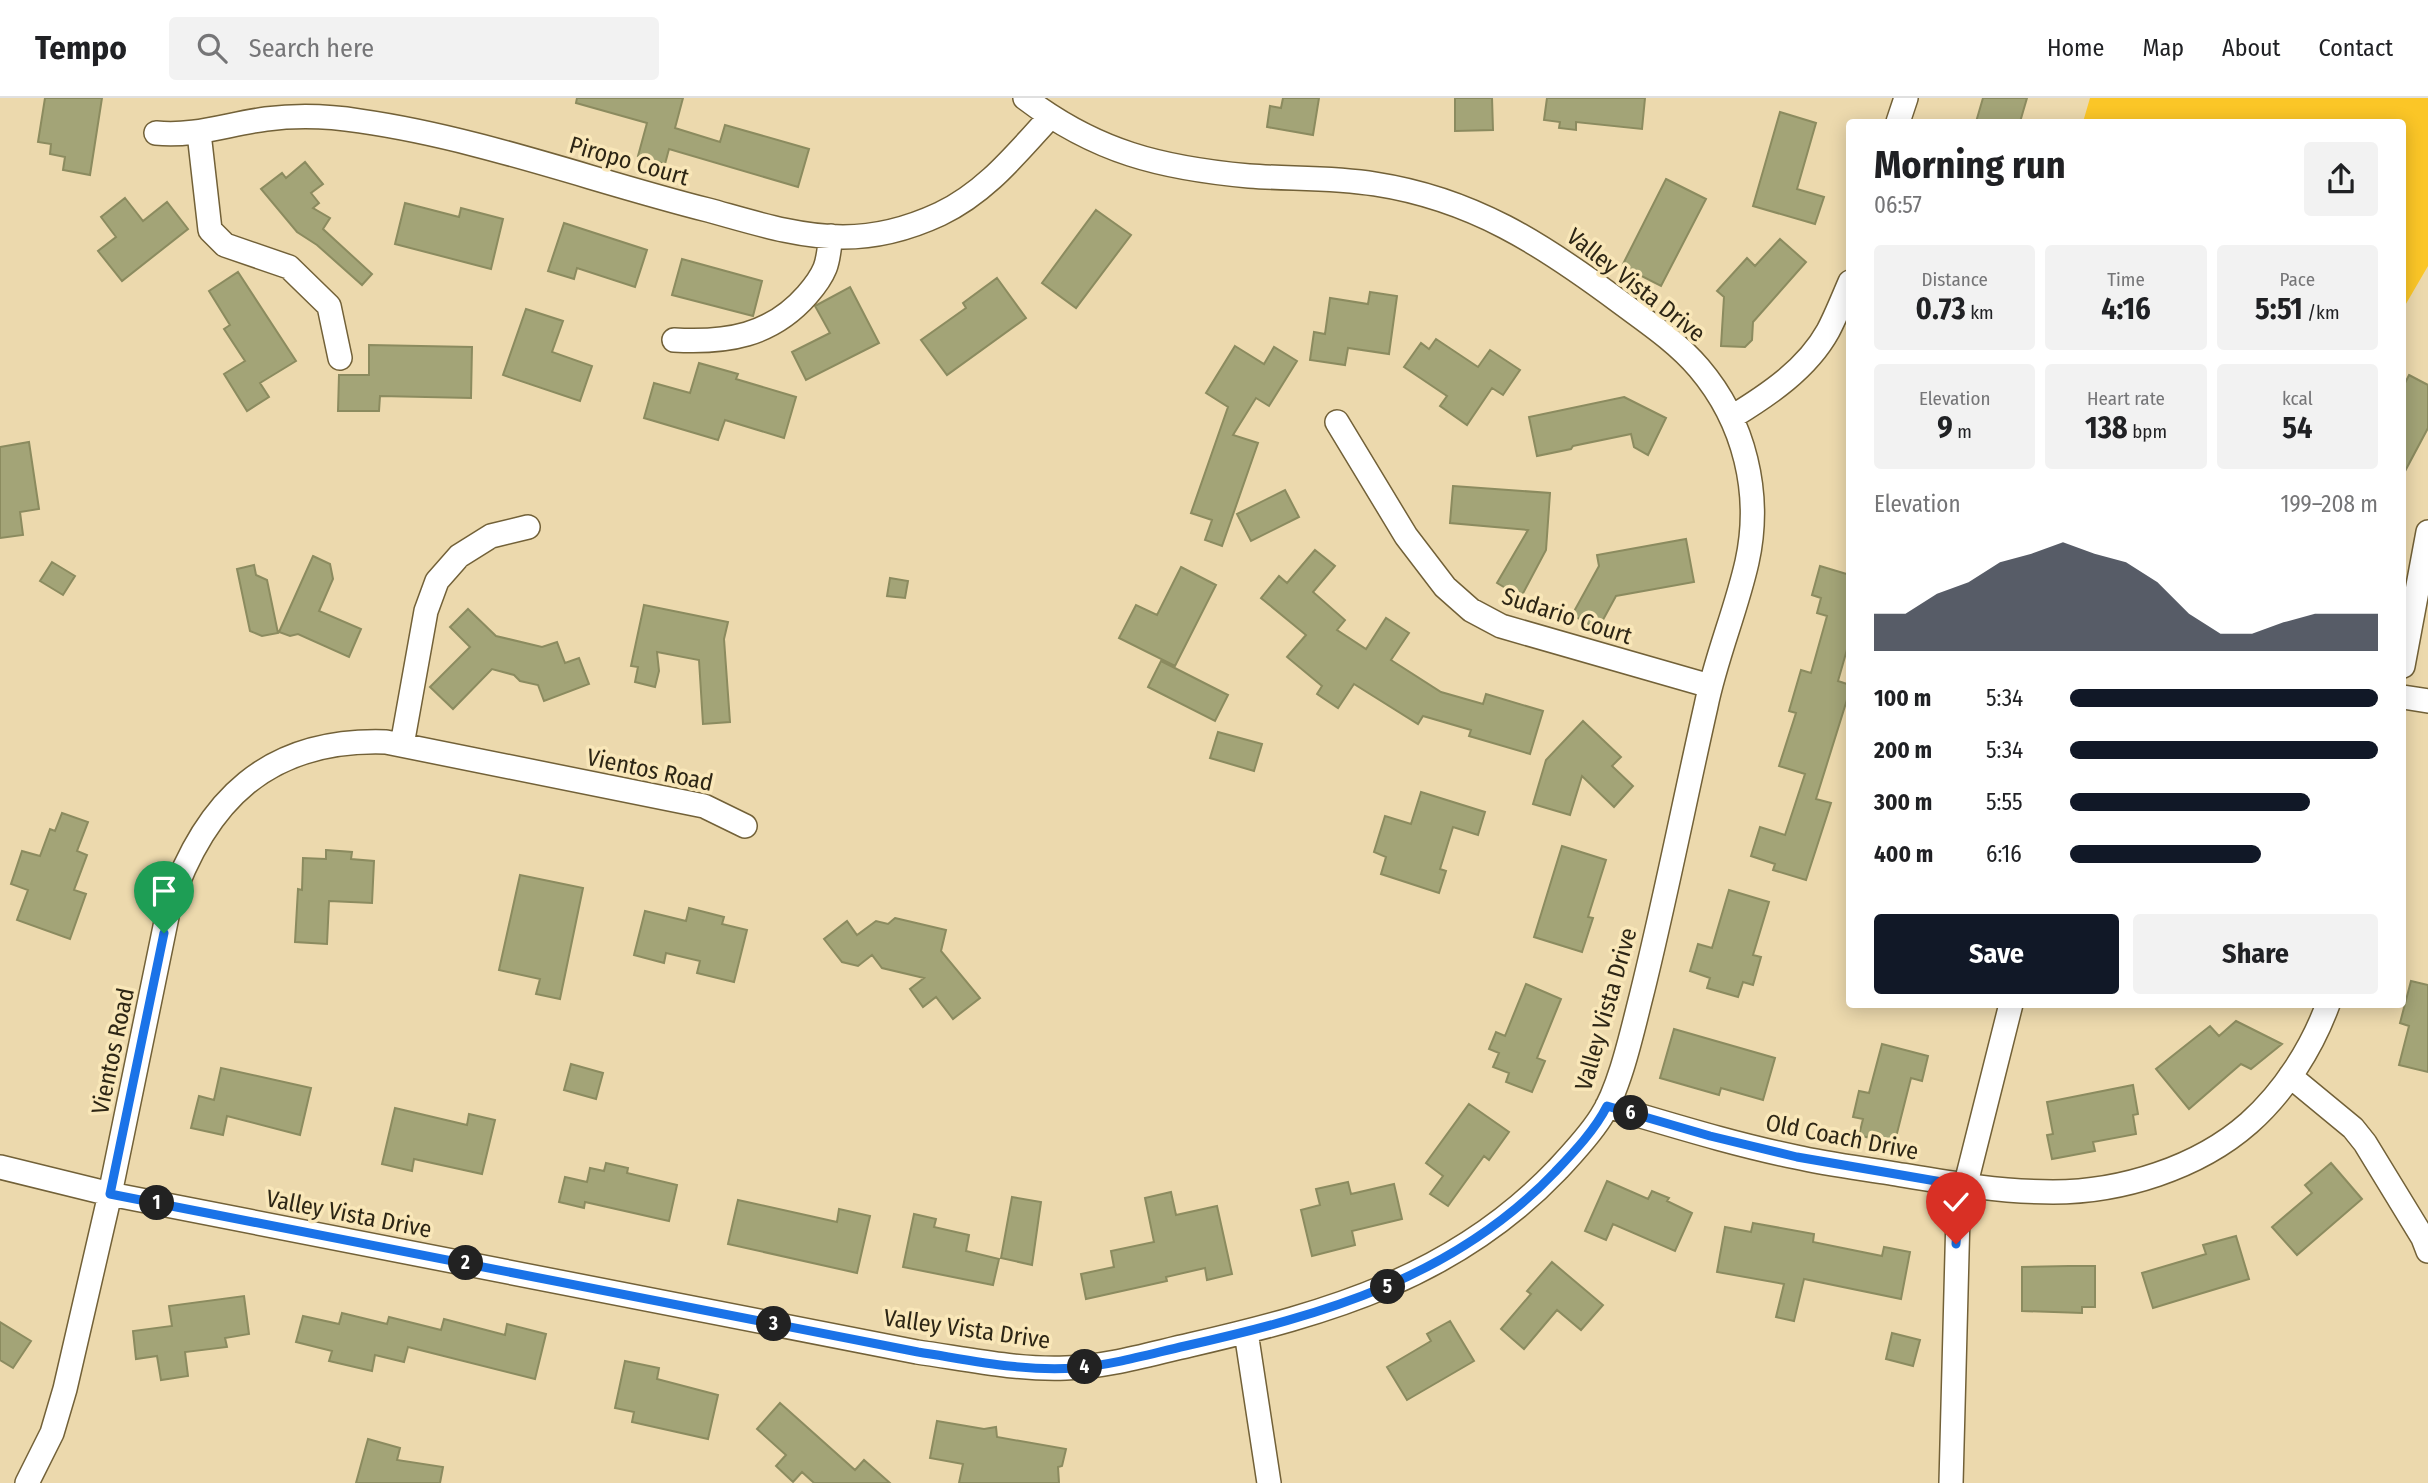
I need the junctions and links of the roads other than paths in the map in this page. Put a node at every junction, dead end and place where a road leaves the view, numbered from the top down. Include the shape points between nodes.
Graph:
1 (1025, 98) edge
2 (1906, 98) edge
3 (1050, 117) junction
4 (1899, 119) edge
5 (156, 133) dead end
6 (199, 133) junction
7 (831, 236) junction
8 (1846, 291) edge
9 (674, 340) dead end
10 (340, 358) dead end
11 (1732, 416) junction
12 (1337, 422) dead end
13 (528, 527) dead end
14 (2428, 532) edge
15 (2406, 650) edge
16 (1710, 686) junction
17 (2406, 697) edge
18 (2428, 701) edge
19 (402, 745) junction
20 (745, 826) dead end
21 (2010, 1008) edge
22 (2326, 1008) edge
23 (2290, 1076) junction
24 (1607, 1106) junction
25 (0, 1167) edge
26 (1965, 1186) junction
27 (110, 1194) junction
28 (2428, 1251) edge
29 (1246, 1332) junction
30 (27, 1483) edge
31 (1269, 1483) edge
32 (1951, 1483) edge

1 - 3 street, Valley Vista Drive
2 - 4 street
3 - 7 street, Piropo Court via 998,175 960,203 893,231
3 - 11 street, Valley Vista Drive via 1097,144 1155,163 1248,176 1337,178 1470,209 1563,260 1653,327 1698,367
5 - 6 street, Piropo Court
6 - 7 street, Piropo Court via 277,118 361,121 439,135 796,233
6 - 10 street via 210,230 225,245 289,267 329,306
7 - 9 street via 821,277 784,318 767,328 719,340
8 - 11 street via 1810,356 1762,399
11 - 16 street, Valley Vista Drive via 1750,481 1751,532 1742,581
12 - 16 street, Sudario Court via 1406,536 1445,587 1471,610 1501,626
13 - 19 street via 491,536 459,556 438,581 426,611
14 - 15 street
16 - 24 street, Valley Vista Drive via 1628,1048
17 - 18 street
19 - 20 street, Vientos Road via 704,806
19 - 27 street, Vientos Road via 342,743 300,753 259,773 205,828 181,871 169,907
21 - 26 street
22 - 23 street, Old Coach Drive
23 - 26 street, Old Coach Drive via 2250,1123 2225,1142 2158,1174 2090,1190
23 - 28 street via 2365,1143
24 - 26 street, Old Coach Drive via 1797,1157
24 - 29 street, Valley Vista Drive via 1545,1183 1498,1224 1464,1246 1368,1296
25 - 27 street, Valley Vista Drive
26 - 32 street via 1956,1244
27 - 29 street, Valley Vista Drive via 1009,1366 1079,1368
27 - 30 street, Vientos Road via 62,1400 52,1433
29 - 31 street

